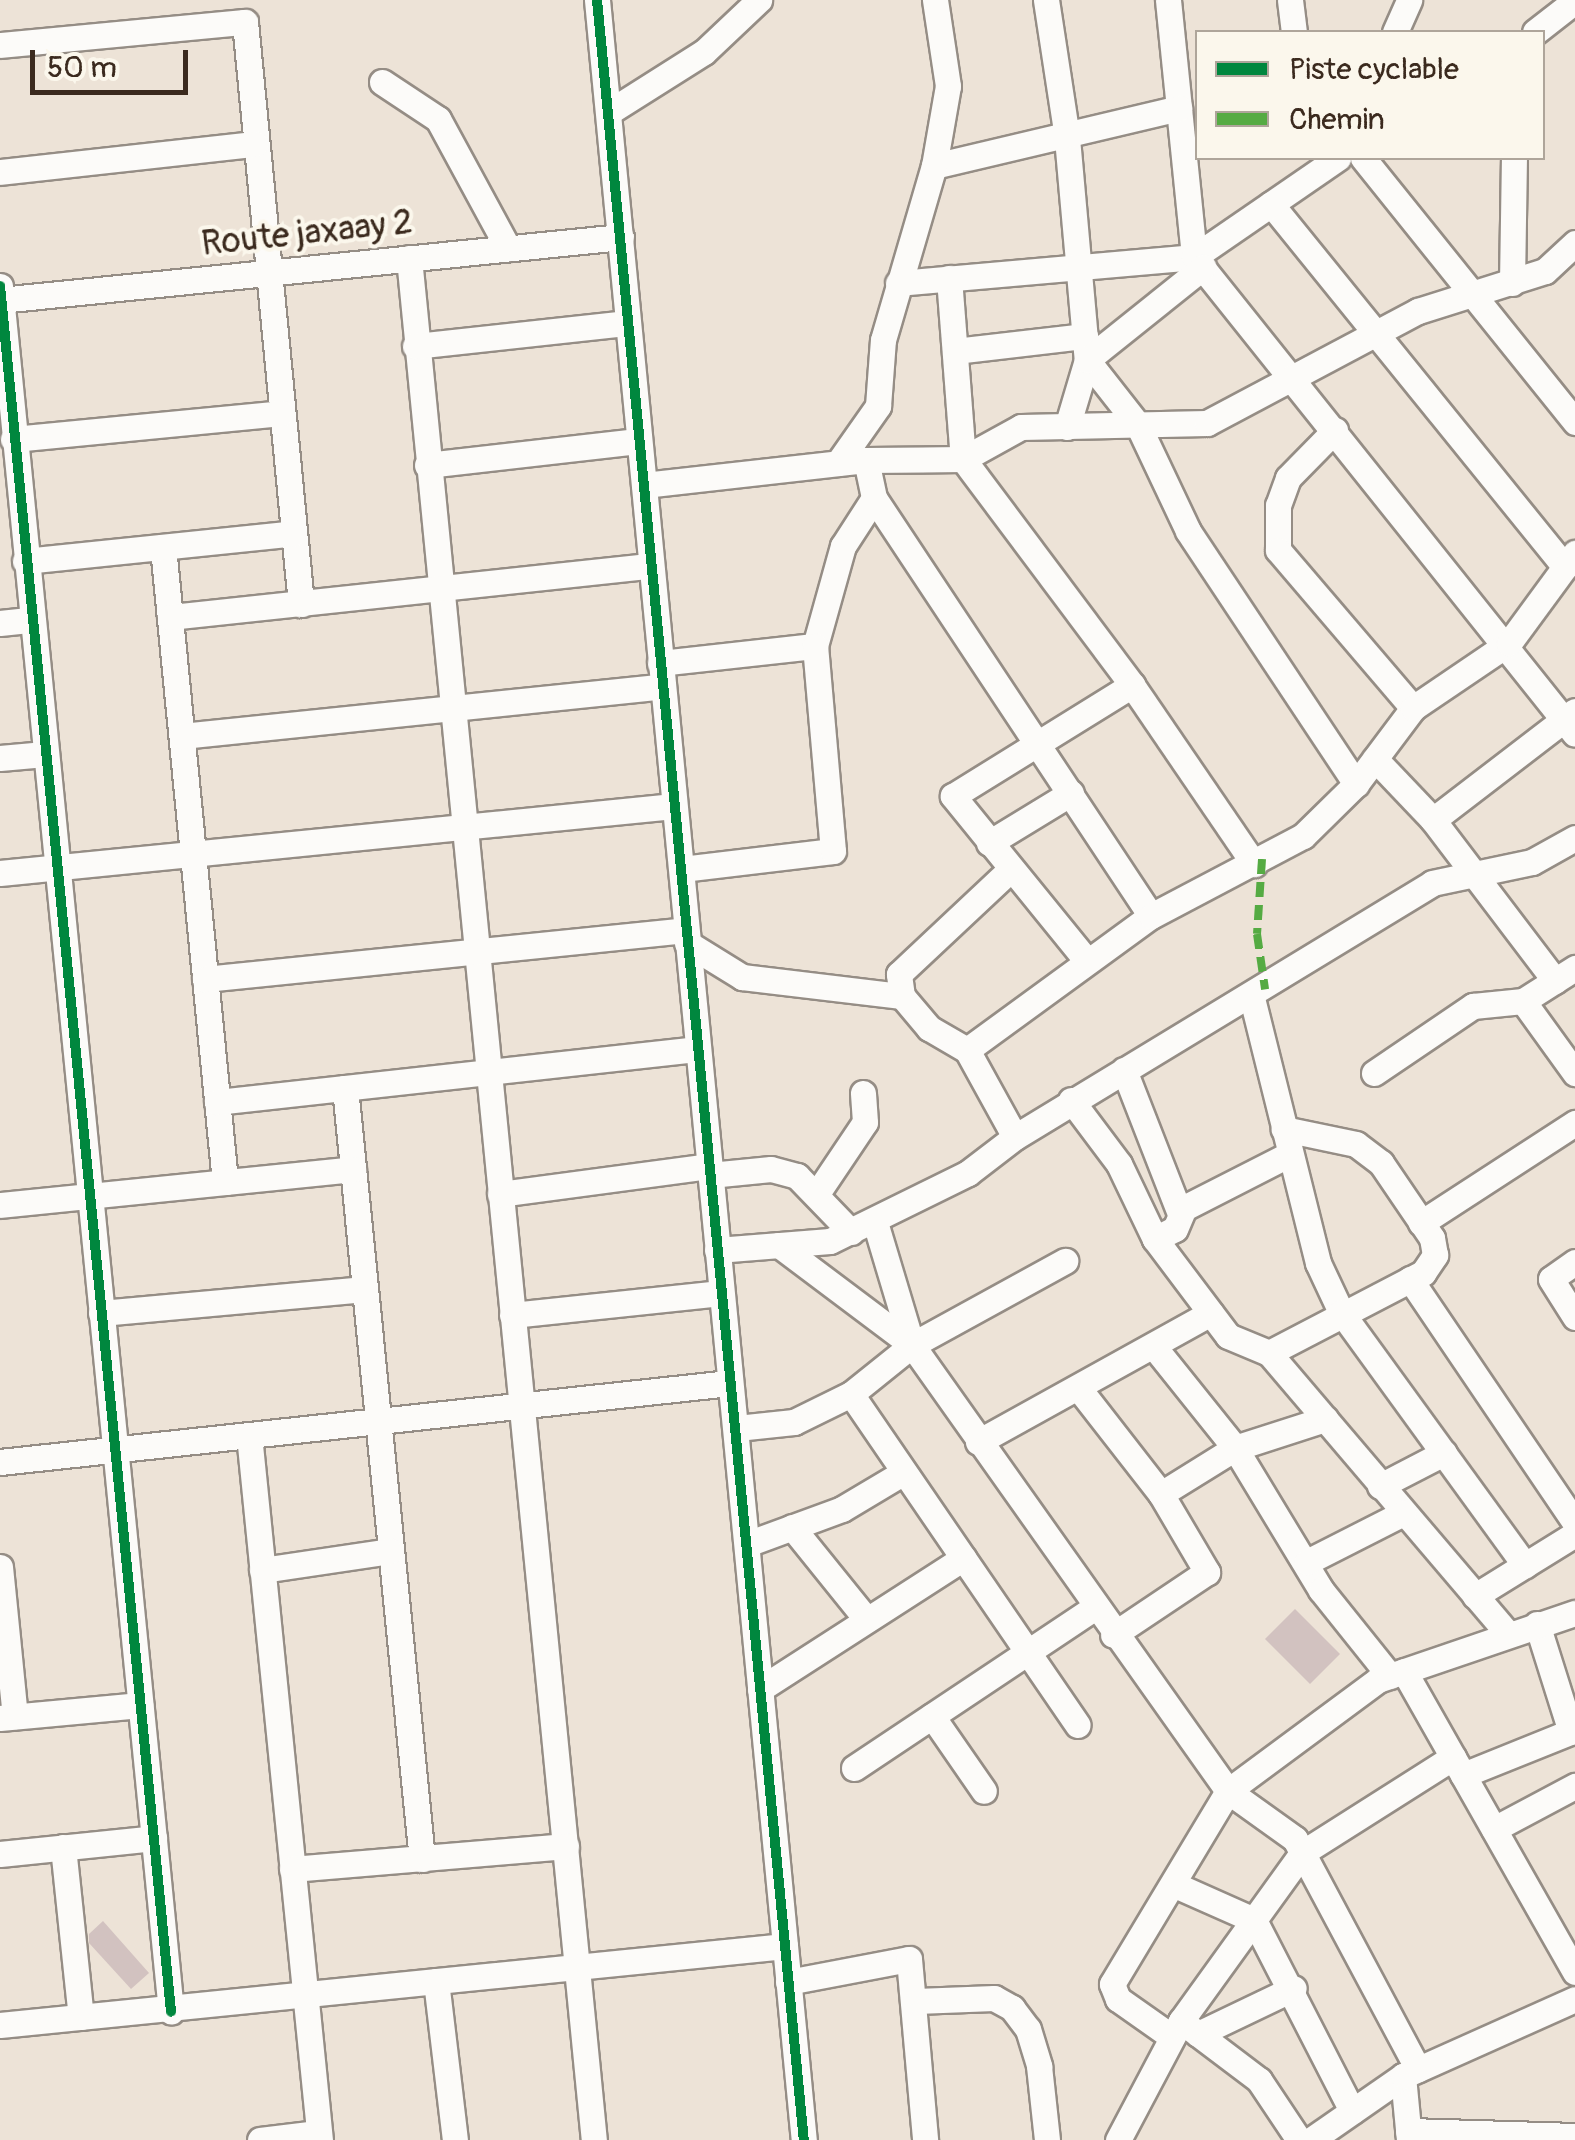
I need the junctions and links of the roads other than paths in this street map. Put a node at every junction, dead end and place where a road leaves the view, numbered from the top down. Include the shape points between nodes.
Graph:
1 (597, 0) edge
2 (759, 0) edge
3 (935, 0) edge
4 (1168, 0) edge
5 (1290, 0) edge
6 (1409, 0) edge
7 (1575, 0) edge
8 (1052, 1) edge
9 (1294, 30) edge
10 (1397, 30) edge
11 (1538, 30) edge
12 (0, 46) edge
13 (382, 82) dead end
14 (1179, 108) junction
15 (609, 112) junction
16 (1067, 138) junction
17 (255, 144) junction
18 (1364, 160) edge
19 (1514, 160) edge
20 (934, 166) junction
21 (1311, 166) edge
22 (0, 172) edge
23 (1272, 204) junction
24 (621, 237) junction
25 (1575, 242) edge
26 (508, 248) junction
27 (409, 258) junction
28 (1199, 262) junction
29 (1575, 266) edge
30 (1080, 267) junction
31 (1546, 271) junction
32 (271, 272) junction
33 (950, 278) junction
34 (898, 282) junction
35 (1512, 283) junction
36 (1473, 294) junction
37 (1, 295) edge
38 (627, 323) junction
39 (1377, 334) junction
40 (415, 346) junction
41 (1086, 348) junction
42 (955, 351) junction
43 (1295, 381) junction
44 (282, 413) junction
45 (1575, 422) edge
46 (1138, 425) junction
47 (1067, 427) junction
48 (1335, 430) junction
49 (13, 440) junction
50 (638, 441) junction
51 (963, 459) junction
52 (866, 460) junction
53 (838, 463) junction
54 (426, 465) junction
55 (644, 485) junction
56 (874, 498) junction
57 (294, 533) junction
58 (163, 547) junction
59 (1570, 560) edge
60 (25, 561) junction
61 (650, 566) junction
62 (440, 590) junction
63 (301, 604) junction
64 (170, 617) junction
65 (31, 620) junction
66 (0, 623) edge
67 (1508, 642) junction
68 (814, 646) junction
69 (661, 674) junction
70 (1132, 685) junction
71 (451, 708) junction
72 (1413, 708) junction
73 (1572, 721) edge
74 (182, 736) junction
75 (1038, 742) junction
76 (44, 754) junction
77 (0, 758) edge
78 (1375, 759) junction
79 (1356, 784) junction
80 (1071, 792) junction
81 (674, 806) junction
82 (1433, 820) junction
83 (463, 827) junction
84 (1575, 838) edge
85 (989, 843) junction
86 (194, 854) junction
87 (1254, 864) junction
88 (56, 868) junction
89 (1010, 868) junction
90 (682, 869) junction
91 (0, 873) edge
92 (1474, 876) junction
93 (1151, 916) junction
94 (687, 937) junction
95 (476, 952) junction
96 (1087, 961) junction
97 (1565, 974) edge
98 (205, 979) junction
99 (902, 996) junction
100 (1252, 998) junction
101 (1523, 1000) junction
102 (698, 1049) junction
103 (967, 1050) junction
104 (1124, 1070) junction
105 (488, 1072) junction
106 (1374, 1073) dead end
107 (1575, 1073) edge
108 (345, 1088) junction
109 (863, 1093) dead end
110 (1070, 1100) junction
111 (217, 1102) junction
112 (1575, 1122) edge
113 (1284, 1128) junction
114 (1015, 1137) junction
115 (1290, 1154) junction
116 (353, 1169) junction
117 (709, 1170) junction
118 (225, 1182) junction
119 (818, 1192) junction
120 (500, 1194) junction
121 (89, 1196) junction
122 (0, 1205) edge
123 (1179, 1211) junction
124 (1422, 1223) junction
125 (863, 1227) junction
126 (1155, 1239) junction
127 (779, 1245) junction
128 (717, 1250) junction
129 (1065, 1261) dead end
130 (1575, 1262) edge
131 (1410, 1280) junction
132 (365, 1289) junction
133 (721, 1292) junction
134 (1211, 1312) junction
135 (1342, 1312) junction
136 (101, 1313) junction
137 (512, 1315) junction
138 (1575, 1317) edge
139 (912, 1345) junction
140 (1154, 1348) junction
141 (1269, 1353) junction
142 (730, 1383) junction
143 (1080, 1390) junction
144 (851, 1394) junction
145 (521, 1406) junction
146 (1325, 1419) junction
147 (378, 1421) junction
148 (737, 1428) junction
149 (249, 1435) junction
150 (978, 1442) junction
151 (1235, 1448) junction
152 (114, 1450) junction
153 (1444, 1453) junction
154 (0, 1462) edge
155 (904, 1472) junction
156 (1380, 1486) junction
157 (1161, 1494) junction
158 (1403, 1513) junction
159 (1575, 1523) edge
160 (792, 1527) junction
161 (1575, 1534) edge
162 (747, 1544) junction
163 (391, 1552) junction
164 (963, 1558) junction
165 (1306, 1562) junction
166 (1525, 1565) junction
167 (0, 1567) edge
168 (262, 1570) junction
169 (1475, 1596) junction
170 (1094, 1608) junction
171 (1575, 1613) edge
172 (867, 1620) junction
173 (1537, 1624) junction
174 (1506, 1633) junction
175 (1114, 1635) junction
176 (1028, 1652) junction
177 (1397, 1673) junction
178 (760, 1689) junction
179 (140, 1705) junction
180 (932, 1716) junction
181 (8, 1717) edge
182 (1078, 1725) dead end
183 (1573, 1731) edge
184 (1458, 1766) junction
185 (854, 1768) dead end
186 (1575, 1786) edge
187 (984, 1791) dead end
188 (1228, 1791) junction
189 (1494, 1829) junction
190 (154, 1838) junction
191 (566, 1846) junction
192 (63, 1848) junction
193 (1302, 1853) junction
194 (0, 1854) edge
195 (422, 1858) junction
196 (292, 1869) junction
197 (1175, 1885) junction
198 (1254, 1920) junction
199 (785, 1946) junction
200 (578, 1967) junction
201 (1575, 1972) edge
202 (436, 1981) junction
203 (788, 1982) junction
204 (1294, 1988) junction
205 (308, 1997) junction
206 (1575, 1999) edge
207 (916, 2000) junction
208 (171, 2012) junction
209 (80, 2016) junction
210 (0, 2024) edge
211 (1184, 2031) junction
212 (1411, 2072) junction
213 (1352, 2111) junction
214 (1521, 2135) edge
215 (319, 2136) edge
216 (1409, 2136) edge
217 (1575, 2136) edge
218 (260, 2140) edge
219 (454, 2140) edge
220 (594, 2140) edge
221 (804, 2140) edge
222 (925, 2140) edge
223 (1047, 2140) edge
224 (1118, 2140) edge
225 (1298, 2140) edge
226 (1312, 2140) edge

1 - 15 street
2 - 15 street via 704,52
3 - 20 street via 948,86
4 - 14 street
5 - 9 street
6 - 10 street
7 - 11 street
8 - 16 street
12 - 17 street via 245,22
13 - 26 street via 438,120
14 - 16 street
14 - 28 street
15 - 24 street
16 - 20 street
16 - 30 street
17 - 22 street
17 - 32 street
18 - 36 street
19 - 35 street
20 - 34 street
21 - 23 street
23 - 28 street
23 - 39 street
24 - 26 street, Route jaxaay 2
24 - 38 street
25 - 31 street
26 - 27 street, Route jaxaay 2
27 - 32 street, Route jaxaay 2
27 - 40 street
28 - 30 street
28 - 41 street
28 - 43 street
29 - 31 street
30 - 33 street
30 - 41 street
31 - 35 street
32 - 37 street, Route jaxaay 2
32 - 44 street
33 - 34 street
33 - 42 street
34 - 53 street via 878,406
35 - 36 street
36 - 39 street via 1418,311
36 - 45 street
37 - 49 street
38 - 40 street
38 - 50 street
39 - 43 street
39 - 59 street
40 - 54 street
41 - 42 street
41 - 46 street
41 - 47 street
42 - 51 street
43 - 46 street via 1208,423
43 - 48 street
44 - 49 street
44 - 57 street
46 - 47 street
46 - 79 street via 1188,531
47 - 51 street via 1021,427
48 - 67 street
48 - 72 street via 1288,478 1278,505 1278,550
49 - 60 street
50 - 54 street
50 - 55 street
51 - 52 street
51 - 70 street
52 - 53 street
52 - 56 street
53 - 55 street
54 - 62 street
55 - 61 street
56 - 68 street via 843,546
56 - 75 street
57 - 58 street
57 - 63 street
58 - 60 street
58 - 64 street
59 - 67 street
60 - 65 street
61 - 62 street
61 - 69 street
62 - 63 street
62 - 71 street
63 - 64 street
64 - 74 street
65 - 66 street
65 - 76 street
67 - 72 street
67 - 73 street
68 - 69 street
68 - 90 street via 834,851
69 - 71 street
69 - 81 street
70 - 75 street
70 - 87 street
71 - 74 street
71 - 83 street
72 - 78 street
73 - 82 street
74 - 86 street
75 - 80 street
75 - 85 street via 953,796
76 - 77 street
76 - 88 street
78 - 79 street
78 - 82 street
79 - 87 street via 1303,836
80 - 85 street
80 - 93 street
81 - 83 street
81 - 90 street
82 - 92 street
83 - 86 street
83 - 95 street
84 - 92 street via 1532,862
85 - 89 street
86 - 88 street
86 - 98 street
87 - 93 street
88 - 91 street
88 - 121 street
89 - 96 street
89 - 99 street via 899,974
90 - 94 street
92 - 97 street
92 - 100 street via 1432,883
93 - 96 street
94 - 95 street
94 - 99 street via 742,977
94 - 102 street
95 - 98 street
95 - 105 street
96 - 103 street
97 - 101 street
98 - 111 street
99 - 103 street via 929,1028
100 - 104 street
100 - 113 street
101 - 106 street via 1473,1006
101 - 107 street
102 - 105 street
102 - 117 street
103 - 114 street
104 - 110 street
104 - 123 street
105 - 108 street
105 - 120 street
108 - 111 street
108 - 116 street
109 - 119 street via 865,1122
110 - 114 street
110 - 126 street via 1119,1164
111 - 118 street
112 - 124 street
113 - 115 street
113 - 124 street via 1356,1144 1380,1164
114 - 125 street via 968,1173
115 - 123 street
115 - 135 street via 1318,1263
116 - 118 street
116 - 132 street
117 - 119 street via 771,1169
117 - 120 street
117 - 128 street
118 - 121 street
119 - 125 street
120 - 137 street
121 - 122 street
121 - 136 street
123 - 126 street via 1175,1229
124 - 131 street via 1434,1254
125 - 127 street
125 - 139 street
126 - 134 street
127 - 128 street
127 - 139 street
128 - 133 street
129 - 139 street
130 - 138 street via 1550,1278
131 - 135 street
131 - 159 street
132 - 136 street
132 - 147 street
133 - 137 street
133 - 142 street
134 - 140 street
134 - 141 street via 1228,1336
135 - 141 street
135 - 153 street
136 - 152 street
137 - 145 street
139 - 144 street
139 - 150 street
140 - 143 street
140 - 151 street
141 - 146 street
142 - 145 street
142 - 148 street
143 - 150 street
143 - 157 street
144 - 148 street via 794,1422
144 - 155 street
145 - 147 street
145 - 191 street
146 - 151 street
146 - 156 street
147 - 149 street
147 - 163 street
148 - 162 street
149 - 152 street
149 - 168 street
150 - 170 street
151 - 157 street
151 - 165 street
152 - 154 street
152 - 179 street
153 - 156 street
153 - 166 street
155 - 160 street via 842,1509
155 - 164 street
156 - 158 street
157 - 175 street via 1208,1572
158 - 165 street
158 - 169 street
160 - 162 street
160 - 172 street
161 - 166 street
162 - 178 street
163 - 168 street
163 - 195 street
164 - 172 street
164 - 176 street
165 - 177 street
166 - 169 street
167 - 181 street
168 - 196 street
169 - 174 street
170 - 175 street
170 - 176 street
171 - 173 street
172 - 178 street
173 - 174 street
173 - 183 street
174 - 177 street
175 - 188 street
176 - 180 street
176 - 182 street
177 - 184 street
177 - 188 street
178 - 199 street
179 - 181 street
179 - 190 street
180 - 185 street
180 - 187 street
183 - 184 street
184 - 189 street
184 - 193 street
186 - 189 street
188 - 193 street via 1294,1839
188 - 197 street
189 - 201 street
190 - 192 street
190 - 208 street
191 - 195 street
191 - 200 street
192 - 194 street
192 - 209 street
193 - 198 street
193 - 212 street
195 - 196 street
196 - 205 street
197 - 198 street
197 - 211 street via 1112,1984 1118,1998
198 - 204 street
198 - 211 street
199 - 200 street
199 - 203 street
200 - 202 street
200 - 220 street
202 - 205 street
202 - 219 street
203 - 207 street via 899,1957 913,1966
203 - 221 street
204 - 211 street
204 - 213 street
205 - 208 street
205 - 215 street
206 - 212 street
207 - 222 street
207 - 223 street via 994,1998 1012,2008 1028,2029 1040,2066
208 - 209 street
209 - 210 street
211 - 224 street
211 - 225 street via 1259,2080
212 - 213 street
212 - 216 street
213 - 226 street
214 - 216 street
214 - 217 street
215 - 218 street

